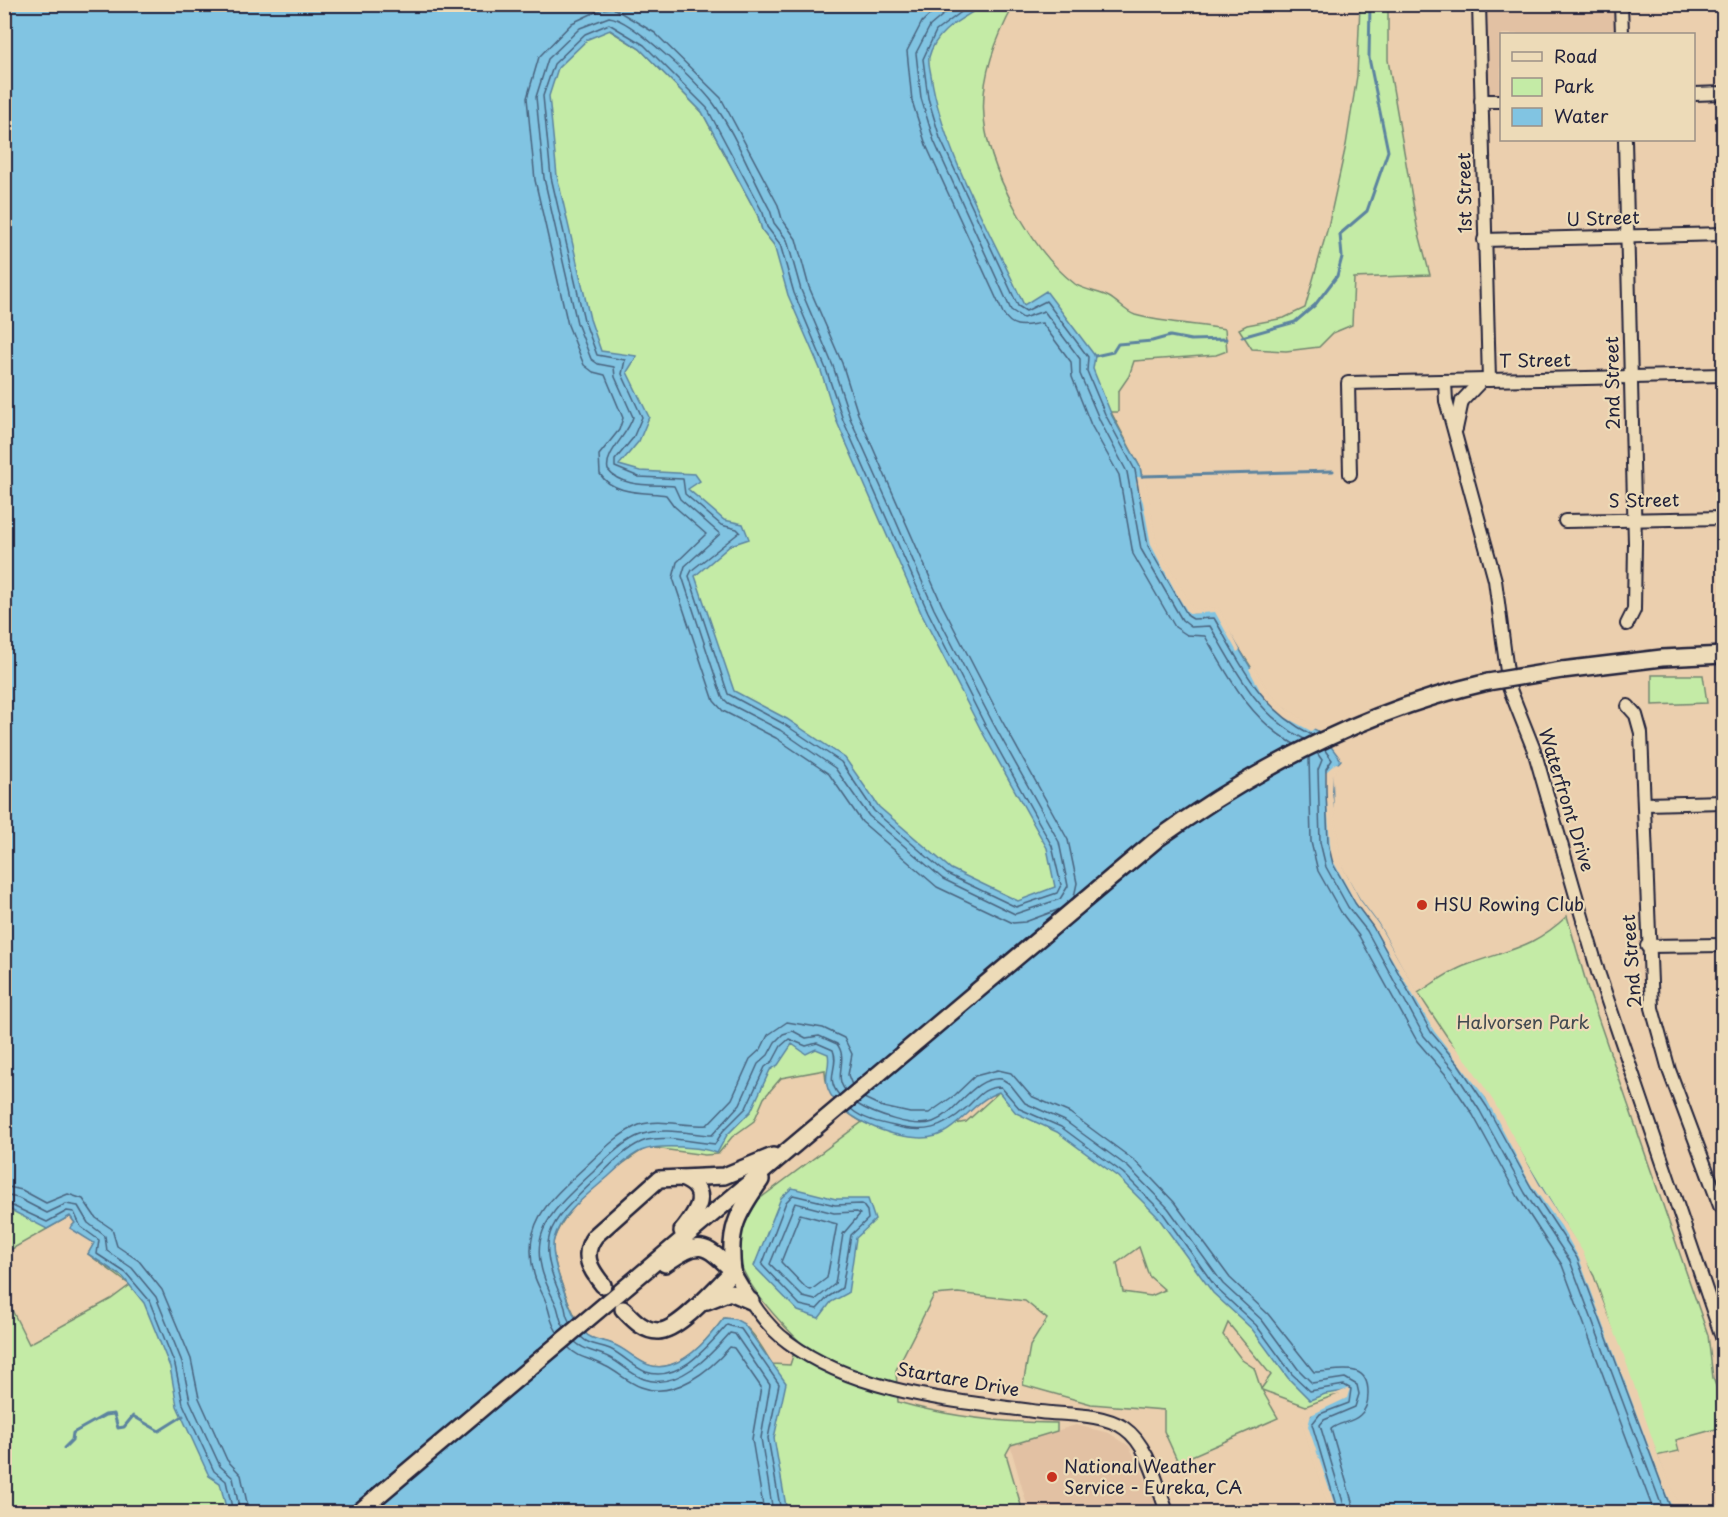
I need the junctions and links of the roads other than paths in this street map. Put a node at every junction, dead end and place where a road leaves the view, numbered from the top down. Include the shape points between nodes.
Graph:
1 (1479, 4) edge
2 (1621, 4) edge
3 (1622, 33) edge
4 (1724, 93) edge
5 (1695, 94) edge
6 (1481, 101) junction
7 (1500, 101) edge
8 (1625, 141) edge
9 (1724, 234) edge
10 (1628, 236) junction
11 (1484, 240) junction
12 (1724, 375) edge
13 (1632, 377) junction
14 (1485, 381) junction
15 (1445, 382) junction
16 (1455, 432) junction
17 (1350, 474) dead end
18 (1724, 518) edge
19 (1634, 519) junction
20 (1565, 520) dead end
21 (1628, 624) dead end
22 (1724, 655) edge
23 (1629, 664) junction
24 (1724, 665) edge
25 (1628, 706) dead end
26 (1724, 802) edge
27 (1645, 804) junction
28 (1724, 945) edge
29 (1647, 946) junction
30 (789, 1149) junction
31 (681, 1178) junction
32 (1720, 1206) dead end
33 (663, 1255) junction
34 (733, 1271) junction
35 (603, 1285) dead end
36 (619, 1292) junction
37 (751, 1301) junction
38 (694, 1308) junction
39 (623, 1309) dead end
40 (1724, 1343) edge
41 (359, 1512) edge
42 (1167, 1512) edge

1 - 6 street, 1st Street
2 - 3 street
4 - 5 street
6 - 7 street
6 - 11 street, 1st Street
8 - 10 street, 2nd Street
9 - 10 street, U Street
10 - 11 street, U Street
10 - 13 street, 2nd Street
11 - 14 street, 1st Street
12 - 13 street, T Street
13 - 14 street, T Street
13 - 19 street, 2nd Street
14 - 15 street, T Street
14 - 16 street, Waterfront Drive via 1462,401
15 - 16 street, Waterfront Drive
15 - 17 street, T Street via 1348,383
16 - 40 street, Waterfront Drive via 1495,580 1509,687 1534,750 1598,972
18 - 19 street, S Street
19 - 20 street, S Street
19 - 21 street, 2nd Street via 1634,610
22 - 23 main road
23 - 24 main road
23 - 30 main road, bridge via 1562,670 1478,685 1393,710 1318,741 1241,783 1156,840
25 - 27 street, 2nd Street via 1640,725
26 - 27 street
27 - 29 street, 2nd Street
28 - 29 street
29 - 32 street, 2nd Street via 1657,1030
30 - 31 main road via 724,1176
30 - 33 main road
30 - 34 main road via 741,1208 730,1238
31 - 33 main road via 698,1189 699,1202 691,1220
31 - 35 main road via 666,1177 654,1183 592,1241 589,1266
33 - 36 main road
34 - 36 main road via 711,1249 699,1247 682,1253
34 - 37 street, Startare Drive
34 - 38 main road
36 - 41 main road
37 - 38 main road via 725,1292
37 - 42 street, Startare Drive via 761,1317 787,1342 844,1372 937,1397 1093,1418 1124,1428 1142,1450
38 - 39 main road via 659,1331 645,1328

